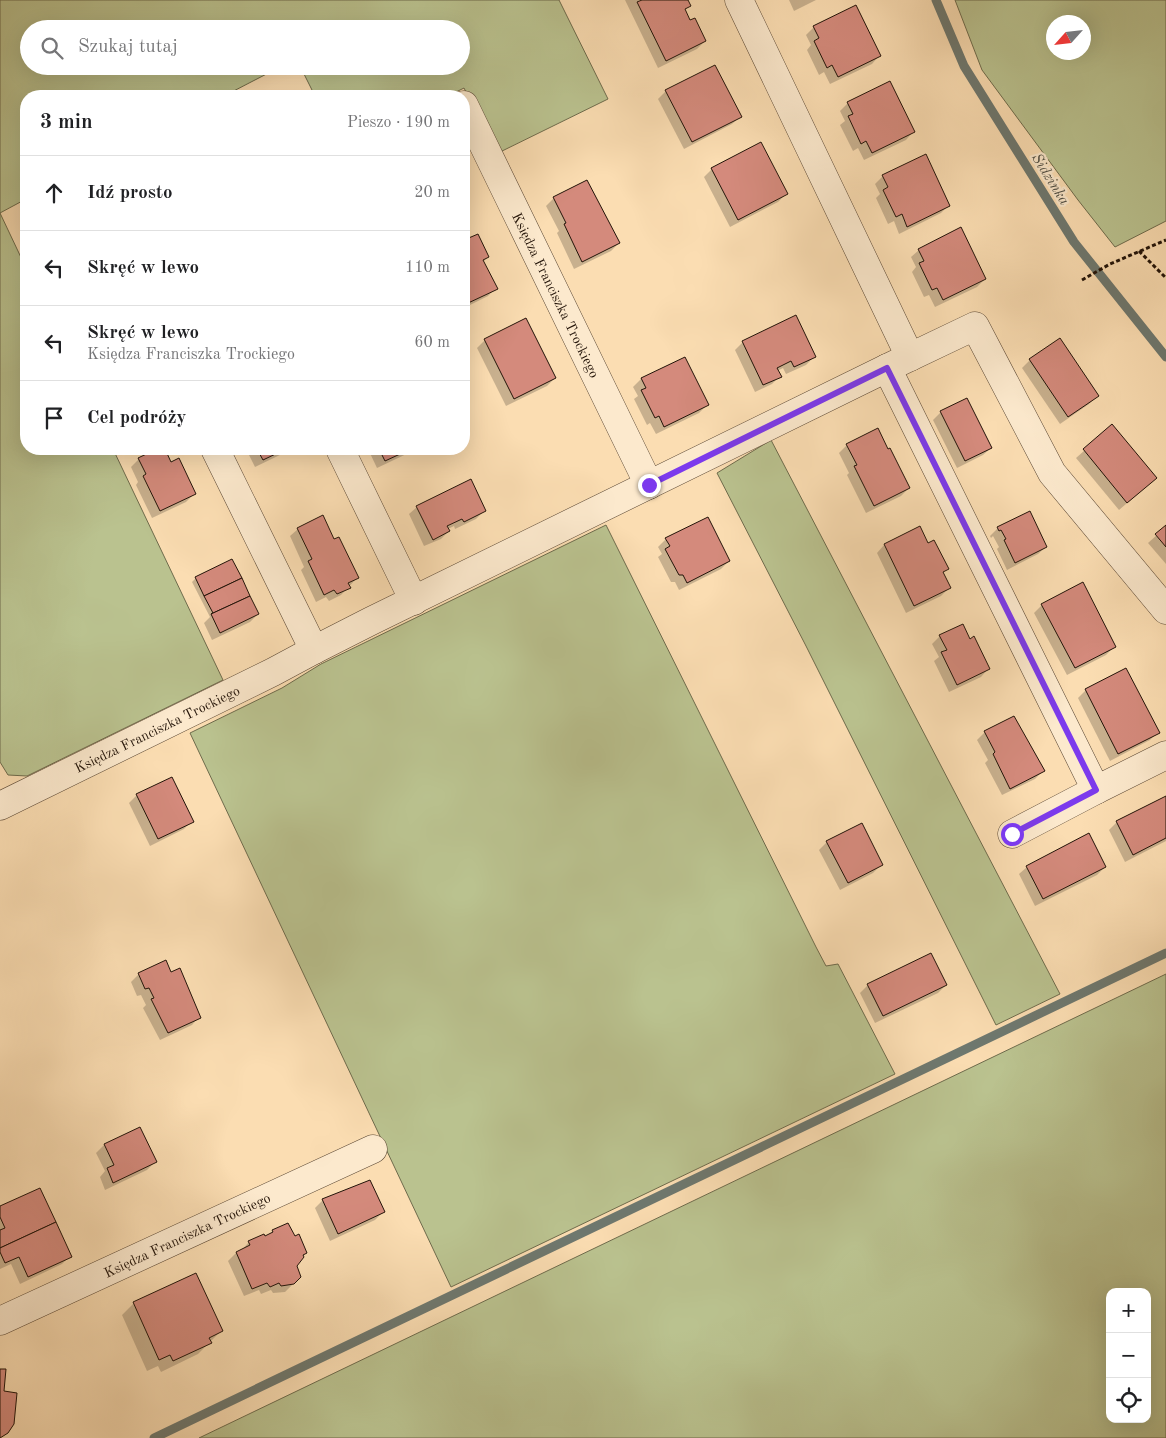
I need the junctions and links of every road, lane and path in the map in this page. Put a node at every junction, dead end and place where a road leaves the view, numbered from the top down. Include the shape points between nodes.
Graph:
1 (740, 0) edge
2 (470, 117) edge
3 (1166, 240) edge
4 (1139, 251) junction
5 (1166, 278) edge
6 (1082, 280) dead end
7 (899, 362) junction
8 (218, 455) edge
9 (343, 455) edge
10 (649, 485) junction
11 (414, 601) junction
12 (1166, 610) edge
13 (314, 650) junction
14 (1166, 755) edge
15 (1096, 790) junction
16 (0, 806) edge
17 (1012, 834) dead end
18 (373, 1149) dead end
19 (0, 1321) edge

1 - 7 street
2 - 10 street, Księdza Franciszka Trockiego
3 - 4 path
4 - 5 path
4 - 6 path
7 - 10 street, Księdza Franciszka Trockiego
7 - 12 street, Księdza Franciszka Trockiego via 975,326 1052,473
7 - 15 street
8 - 13 street
9 - 11 street
10 - 11 street, Księdza Franciszka Trockiego
11 - 13 street, Księdza Franciszka Trockiego
13 - 16 street, Księdza Franciszka Trockiego
14 - 15 street
15 - 17 street
18 - 19 street, Księdza Franciszka Trockiego

